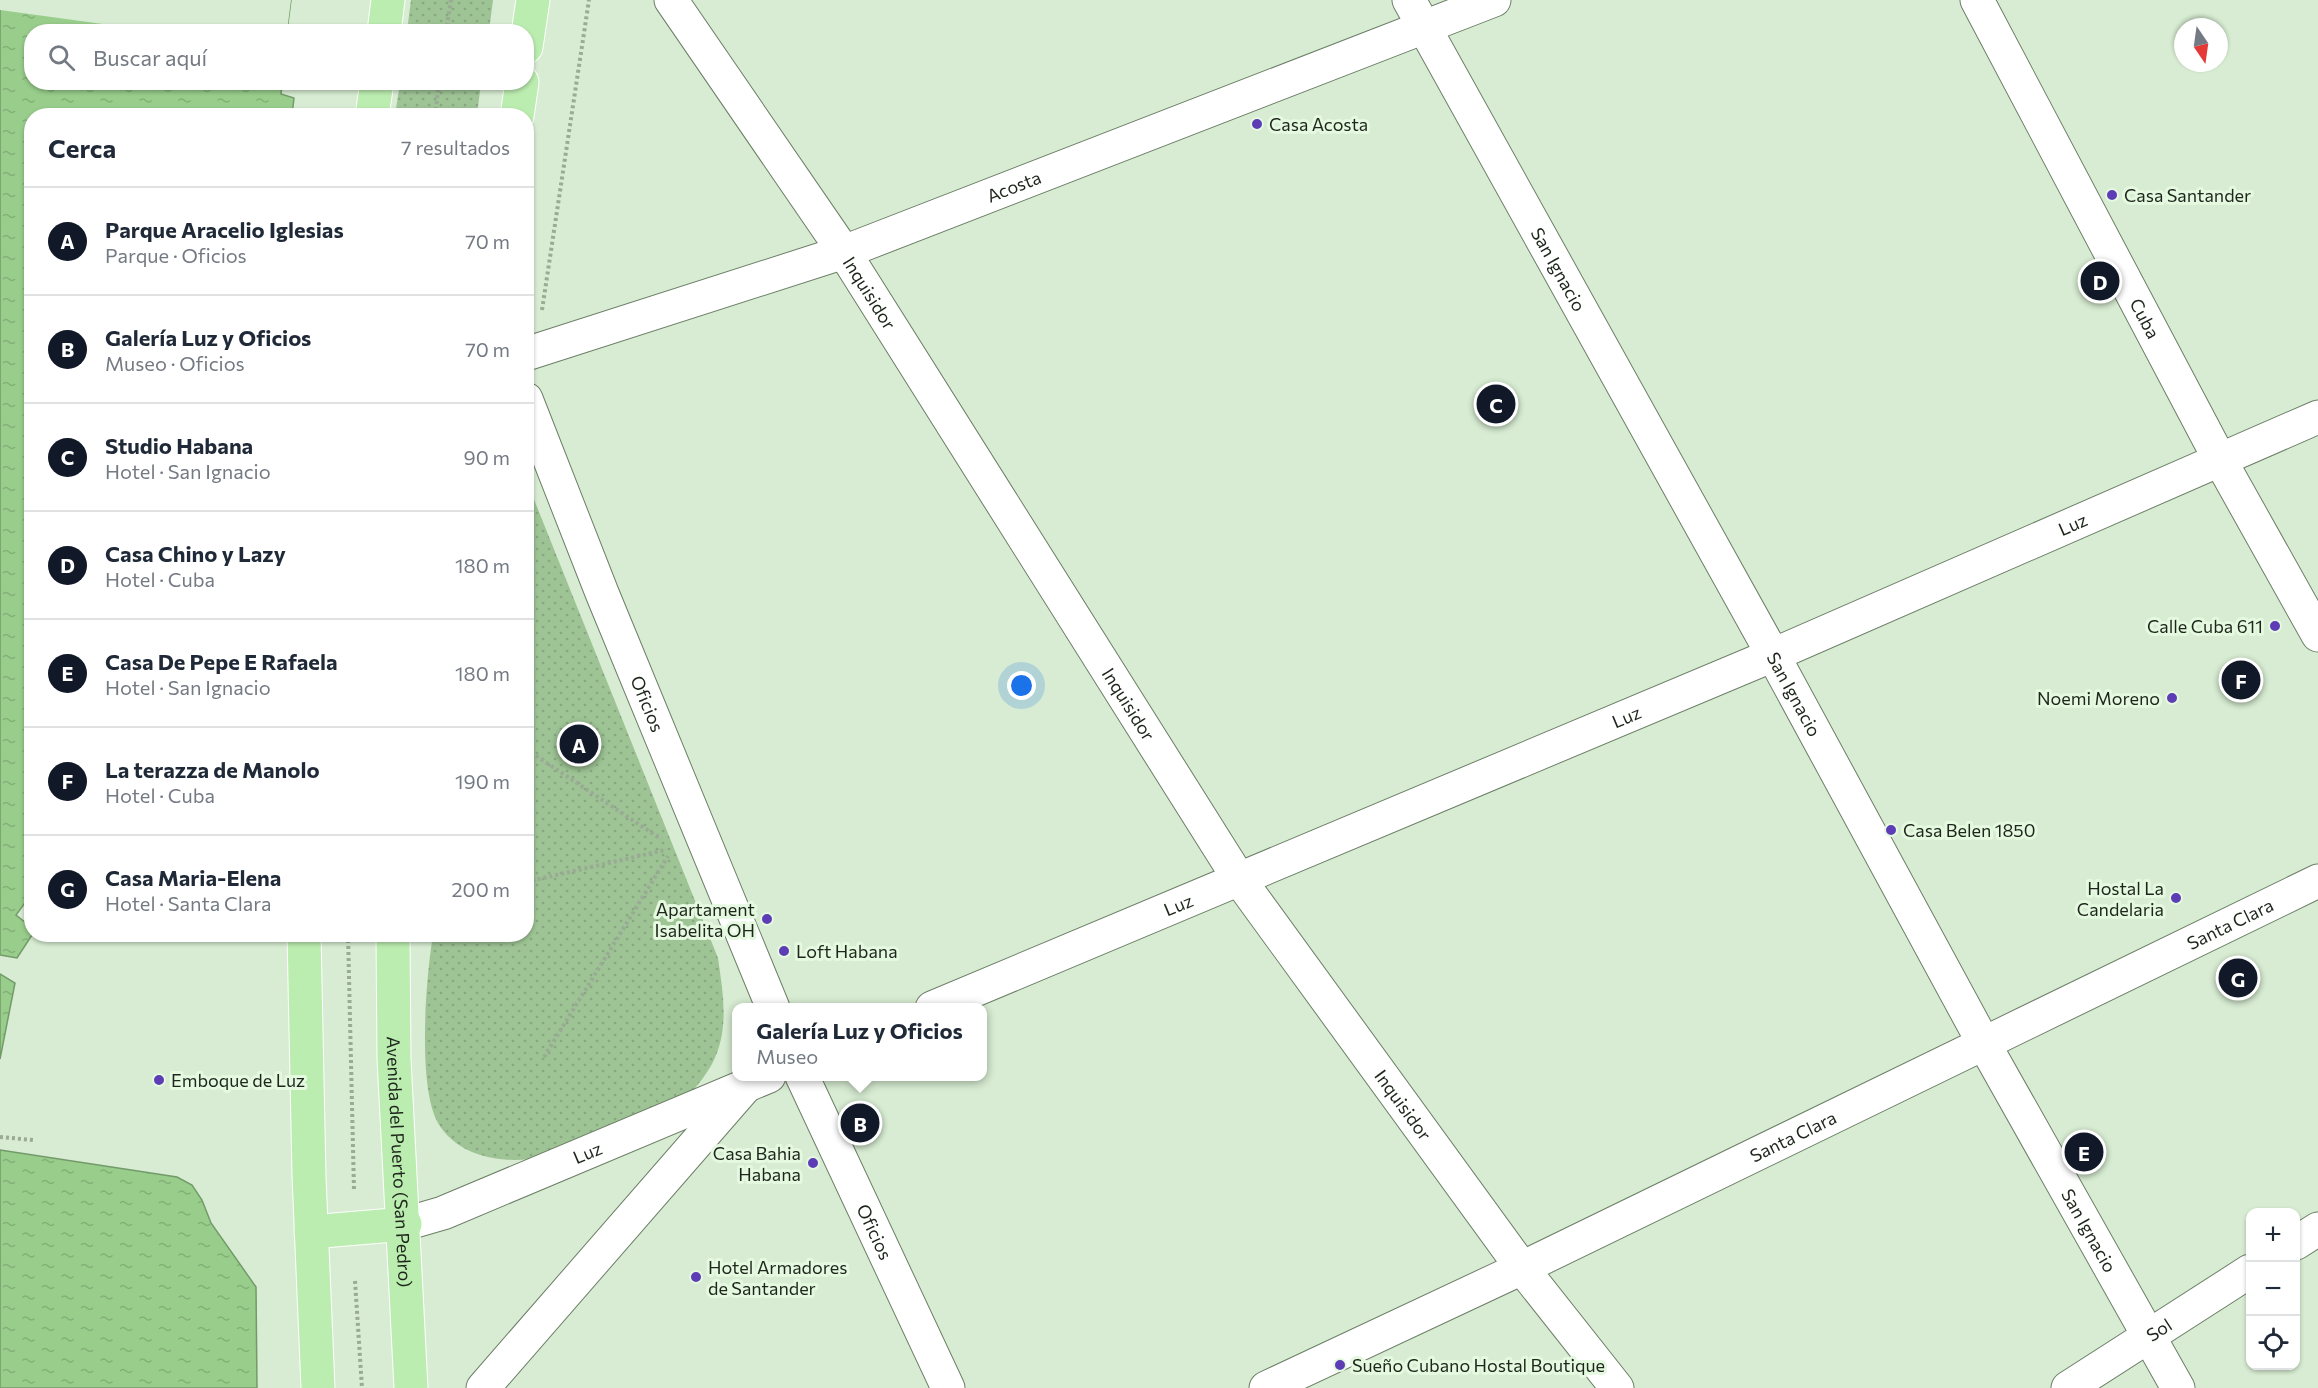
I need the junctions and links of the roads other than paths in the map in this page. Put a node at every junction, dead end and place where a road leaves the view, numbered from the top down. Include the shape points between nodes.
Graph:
1 (388, 0) edge
2 (533, 0) edge
3 (671, 0) edge
4 (1494, 0) edge
5 (1977, 0) edge
6 (1416, 14) edge
7 (385, 24) edge
8 (529, 24) edge
9 (376, 90) edge
10 (521, 90) edge
11 (373, 108) edge
12 (518, 108) edge
13 (844, 252) junction
14 (534, 352) edge
15 (2318, 417) edge
16 (534, 421) edge
17 (2220, 460) junction
18 (2318, 635) edge
19 (1773, 656) junction
20 (1239, 879) junction
21 (2318, 880) edge
22 (304, 942) edge
23 (393, 942) edge
24 (770, 1003) edge
25 (944, 1003) edge
26 (1983, 1042) junction
27 (804, 1081) edge
28 (757, 1082) edge
29 (405, 1224) junction
30 (2318, 1229) edge
31 (311, 1232) junction
32 (2300, 1240) edge
33 (1521, 1268) junction
34 (2246, 1274) edge
35 (2149, 1335) junction
36 (318, 1388) edge
37 (411, 1388) edge
38 (483, 1388) edge
39 (948, 1388) edge
40 (1266, 1388) edge
41 (1617, 1388) edge
42 (2068, 1388) edge
43 (2178, 1388) edge

1 - 7 main road
2 - 8 main road
3 - 13 street, Inquisidor
4 - 6 street, Acosta
5 - 17 street, Cuba
6 - 13 street, Acosta
6 - 19 street, San Ignacio
9 - 11 main road
10 - 12 main road
13 - 14 street, Acosta
13 - 20 street, Inquisidor
15 - 17 street, Luz
16 - 24 street, Oficios via 689,844
17 - 18 street, Cuba
17 - 19 street, Luz
19 - 20 street, Luz
19 - 26 street, San Ignacio
20 - 25 street, Luz
20 - 33 street, Inquisidor
21 - 26 street, Santa Clara
22 - 31 main road
23 - 29 main road, Avenida del Puerto (San Pedro) via 394,1059
26 - 33 street, Santa Clara
26 - 35 street, San Ignacio
27 - 39 street, Oficios
28 - 29 street, Luz via 443,1213
28 - 38 street
29 - 31 main road
29 - 37 main road, Avenida del Puerto (San Pedro)
30 - 32 street
31 - 36 main road
33 - 40 street, Santa Clara
33 - 41 street, Inquisidor
34 - 35 street, Sol
35 - 42 street, Sol
35 - 43 street, San Ignacio

